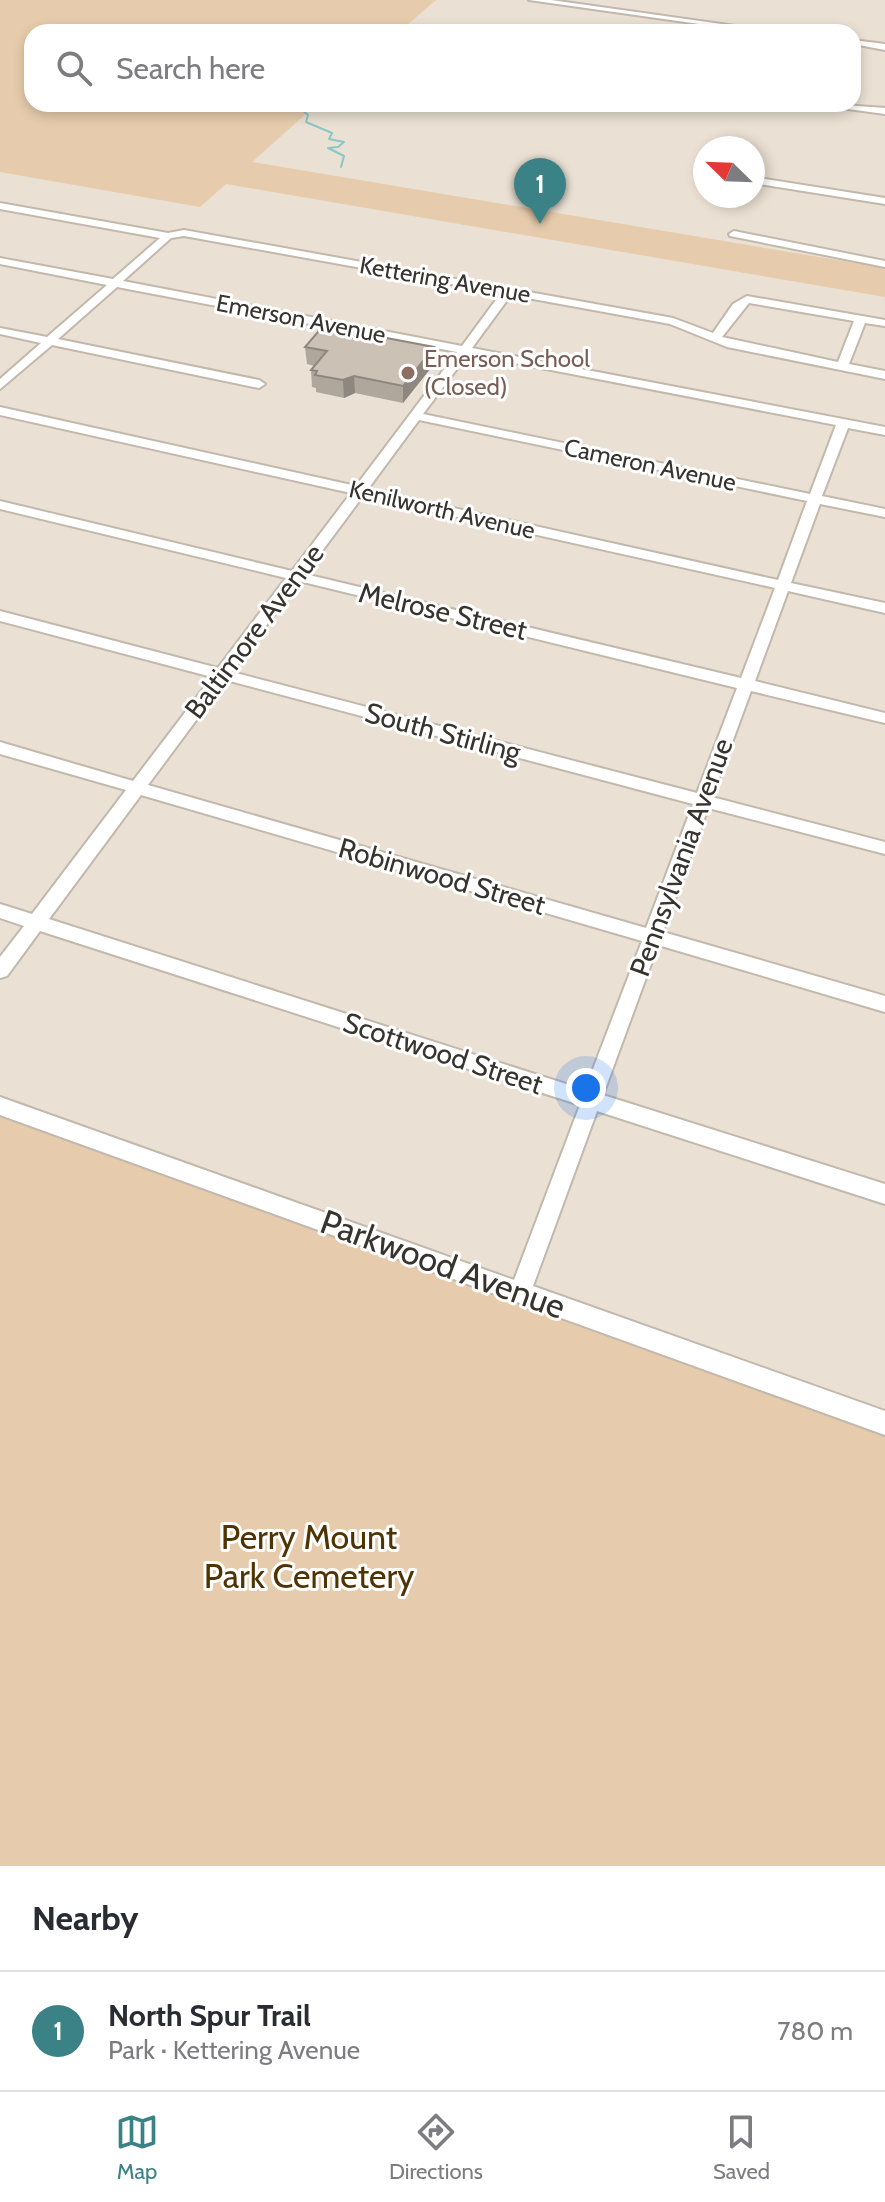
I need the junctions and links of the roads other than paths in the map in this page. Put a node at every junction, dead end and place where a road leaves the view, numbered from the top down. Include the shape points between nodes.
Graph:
1 (533, 0) edge
2 (714, 24) edge
3 (861, 43) edge
4 (885, 47) edge
5 (861, 108) edge
6 (885, 111) edge
7 (765, 182) edge
8 (885, 201) edge
9 (0, 206) edge
10 (734, 234) dead end
11 (168, 236) junction
12 (0, 261) edge
13 (885, 264) edge
14 (114, 283) junction
15 (509, 291) junction
16 (861, 318) junction
17 (885, 323) edge
18 (0, 331) edge
19 (713, 339) junction
20 (50, 341) junction
21 (464, 350) junction
22 (842, 366) junction
23 (885, 375) edge
24 (259, 384) dead end
25 (0, 385) edge
26 (0, 411) edge
27 (415, 416) junction
28 (843, 423) junction
29 (885, 431) edge
30 (359, 491) junction
31 (815, 498) junction
32 (0, 505) edge
33 (885, 513) edge
34 (295, 576) junction
35 (783, 585) junction
36 (885, 608) edge
37 (0, 616) edge
38 (222, 674) junction
39 (746, 684) junction
40 (885, 718) edge
41 (0, 748) edge
42 (137, 788) junction
43 (703, 800) junction
44 (885, 848) edge
45 (0, 911) edge
46 (36, 923) junction
47 (652, 936) junction
48 (0, 971) edge
49 (885, 1004) edge
50 (591, 1100) junction
51 (0, 1106) edge
52 (885, 1194) edge
53 (520, 1292) junction
54 (885, 1423) edge

1 - 2 street
3 - 4 street
5 - 6 street
7 - 8 street
9 - 11 street, Kettering Avenue
10 - 13 street
11 - 14 street
11 - 15 street, Kettering Avenue via 184,233
12 - 14 street, Emerson Avenue
14 - 20 street
14 - 21 street, Emerson Avenue
15 - 19 street, Kettering Avenue via 678,322
15 - 21 street, Baltimore Avenue
16 - 17 street
16 - 19 street via 747,299
16 - 22 street
18 - 20 street
19 - 22 street, Kettering Avenue
20 - 24 street
20 - 25 street
21 - 27 street, Baltimore Avenue
21 - 28 street, Emerson Avenue
22 - 23 street, Kettering Avenue
26 - 30 street, Kenilworth Avenue
27 - 30 street, Baltimore Avenue
27 - 31 street, Cameron Avenue
28 - 29 street, Emerson Avenue
28 - 31 street, Pennsylvania Avenue
30 - 34 street, Baltimore Avenue
30 - 35 street, Kenilworth Avenue
31 - 33 street, Cameron Avenue
31 - 35 street, Pennsylvania Avenue
32 - 34 street, Melrose Street
34 - 38 street, Baltimore Avenue
34 - 39 street, Melrose Street
35 - 36 street, Kenilworth Avenue
35 - 39 street, Pennsylvania Avenue
37 - 38 street, South Stirling
38 - 42 street, Baltimore Avenue
38 - 43 street, South Stirling
39 - 40 street, Melrose Street
39 - 43 street, Pennsylvania Avenue
41 - 42 street, Robinwood Street
42 - 46 street, Baltimore Avenue
42 - 47 street, Robinwood Street
43 - 44 street, South Stirling
43 - 47 street, Pennsylvania Avenue
45 - 46 street, Scottwood Street
46 - 48 street, Baltimore Avenue
46 - 50 street, Scottwood Street
47 - 49 street, Robinwood Street
47 - 50 street, Pennsylvania Avenue
50 - 52 street, Scottwood Street
50 - 53 street, Pennsylvania Avenue
51 - 53 street, Parkwood Avenue
53 - 54 street, Parkwood Avenue

